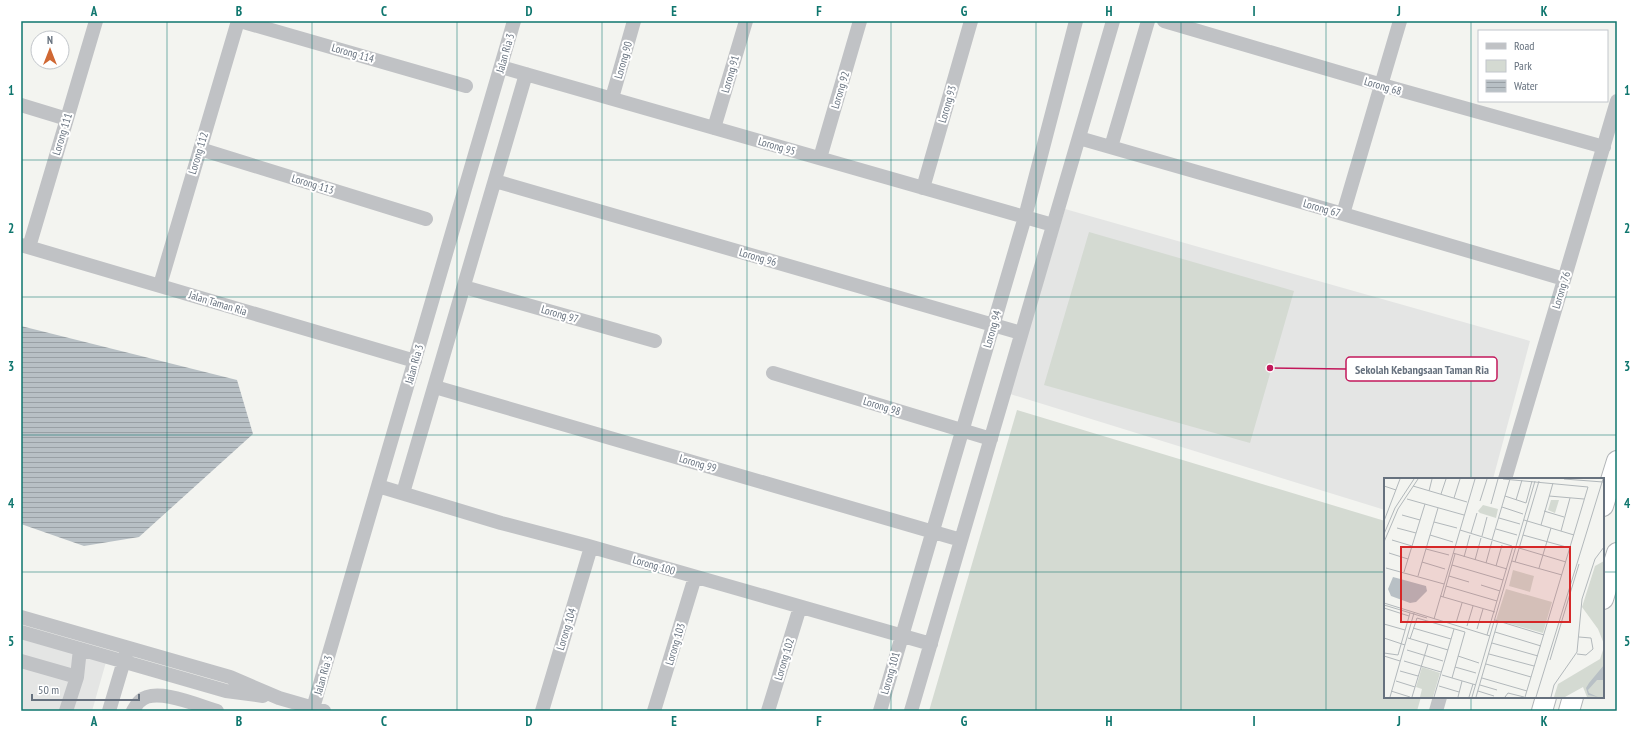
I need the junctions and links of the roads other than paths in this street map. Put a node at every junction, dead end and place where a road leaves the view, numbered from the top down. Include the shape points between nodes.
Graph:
1 (96, 21) edge
2 (239, 21) edge
3 (514, 21) edge
4 (634, 21) edge
5 (746, 21) edge
6 (860, 21) edge
7 (971, 21) edge
8 (1076, 21) edge
9 (1113, 21) edge
10 (1148, 21) edge
11 (1164, 21) edge
12 (1400, 21) edge
13 (501, 66) junction
14 (526, 74) junction
15 (1382, 85) junction
16 (466, 86) dead end
17 (612, 98) junction
18 (1617, 101) edge
19 (21, 105) edge
20 (67, 119) junction
21 (714, 128) junction
22 (1079, 138) junction
23 (1111, 147) junction
24 (1604, 147) junction
25 (200, 149) junction
26 (820, 158) junction
27 (495, 181) junction
28 (923, 188) junction
29 (1343, 214) junction
30 (1025, 217) junction
31 (426, 219) dead end
32 (1053, 225) junction
33 (25, 246) edge
34 (1564, 279) junction
35 (160, 285) junction
36 (464, 286) junction
37 (993, 325) junction
38 (1021, 333) junction
39 (655, 341) dead end
40 (415, 361) junction
41 (773, 374) dead end
42 (434, 387) junction
43 (962, 430) junction
44 (991, 439) junction
45 (1617, 461) edge
46 (1505, 478) edge
47 (378, 486) junction
48 (404, 493) junction
49 (1604, 503) edge
50 (932, 531) junction
51 (961, 540) junction
52 (591, 547) junction
53 (1617, 553) edge
54 (695, 577) junction
55 (1604, 596) edge
56 (800, 607) junction
57 (21, 617) edge
58 (21, 632) edge
59 (901, 636) junction
60 (931, 644) junction
61 (128, 647) junction
62 (80, 649) junction
63 (21, 661) edge
64 (124, 662) junction
65 (77, 677) junction
66 (279, 698) junction
67 (1440, 698) edge
68 (1546, 698) edge
69 (1573, 698) edge
70 (137, 706) edge
71 (319, 709) edge
72 (66, 711) edge
73 (109, 711) edge
74 (217, 711) edge
75 (542, 711) edge
76 (654, 711) edge
77 (768, 711) edge
78 (880, 711) edge
79 (911, 711) edge
80 (1436, 711) edge
81 (1542, 711) edge
82 (1569, 711) edge

1 - 20 street, Lorong 111
2 - 16 street, Lorong 114
2 - 25 street, Lorong 112
3 - 13 street, Jalan Ria 3
4 - 17 street, Lorong 90
5 - 21 street, Lorong 91
6 - 26 street, Lorong 92
7 - 28 street, Lorong 93
8 - 30 street, Lorong 94
9 - 22 street
10 - 23 street
11 - 15 street, Lorong 68
12 - 15 street
13 - 14 street, Lorong 95
13 - 40 street, Jalan Ria 3
14 - 17 street, Lorong 95
14 - 27 street
15 - 24 street, Lorong 68
15 - 29 street
17 - 21 street, Lorong 95
18 - 24 street, Lorong 76
19 - 20 street
20 - 33 street, Lorong 111
21 - 26 street, Lorong 95
22 - 23 street, Lorong 67
22 - 32 street
23 - 29 street, Lorong 67
24 - 34 street, Lorong 76
25 - 31 street, Lorong 113
25 - 35 street, Lorong 112
26 - 28 street, Lorong 95
27 - 36 street
27 - 37 street, Lorong 96
28 - 30 street, Lorong 95
29 - 34 street, Lorong 67
30 - 32 street, Lorong 95
30 - 37 street, Lorong 94
32 - 38 street
33 - 35 street, Jalan Taman Ria
34 - 46 street, Lorong 76
35 - 40 street, Jalan Taman Ria
36 - 39 street, Lorong 97
36 - 42 street
37 - 38 street, Lorong 96
37 - 43 street, Lorong 94
38 - 44 street
40 - 47 street, Jalan Ria 3
41 - 43 street, Lorong 98
42 - 48 street
42 - 50 street, Lorong 99
43 - 44 street, Lorong 98
43 - 50 street, Lorong 94
44 - 51 street
45 - 49 highway
47 - 48 street, Lorong 100
47 - 71 street, Jalan Ria 3
48 - 52 street, Lorong 100
50 - 51 street, Lorong 99
50 - 59 street, Lorong 94
51 - 60 street
52 - 54 street, Lorong 100
52 - 75 street, Lorong 104
53 - 55 highway
54 - 56 street, Lorong 100
54 - 76 street, Lorong 103
56 - 59 street, Lorong 100
56 - 77 street, Lorong 102
57 - 61 street
58 - 62 street
59 - 60 street, Lorong 100
59 - 78 street, Lorong 101
60 - 79 street
61 - 64 street
61 - 66 street via 230,677
62 - 64 street
62 - 65 street
63 - 65 street
64 - 66 street via 226,692
64 - 73 street
65 - 72 street
66 - 71 street
67 - 80 street
68 - 81 highway
69 - 82 highway
70 - 74 street via 152,695 165,696

